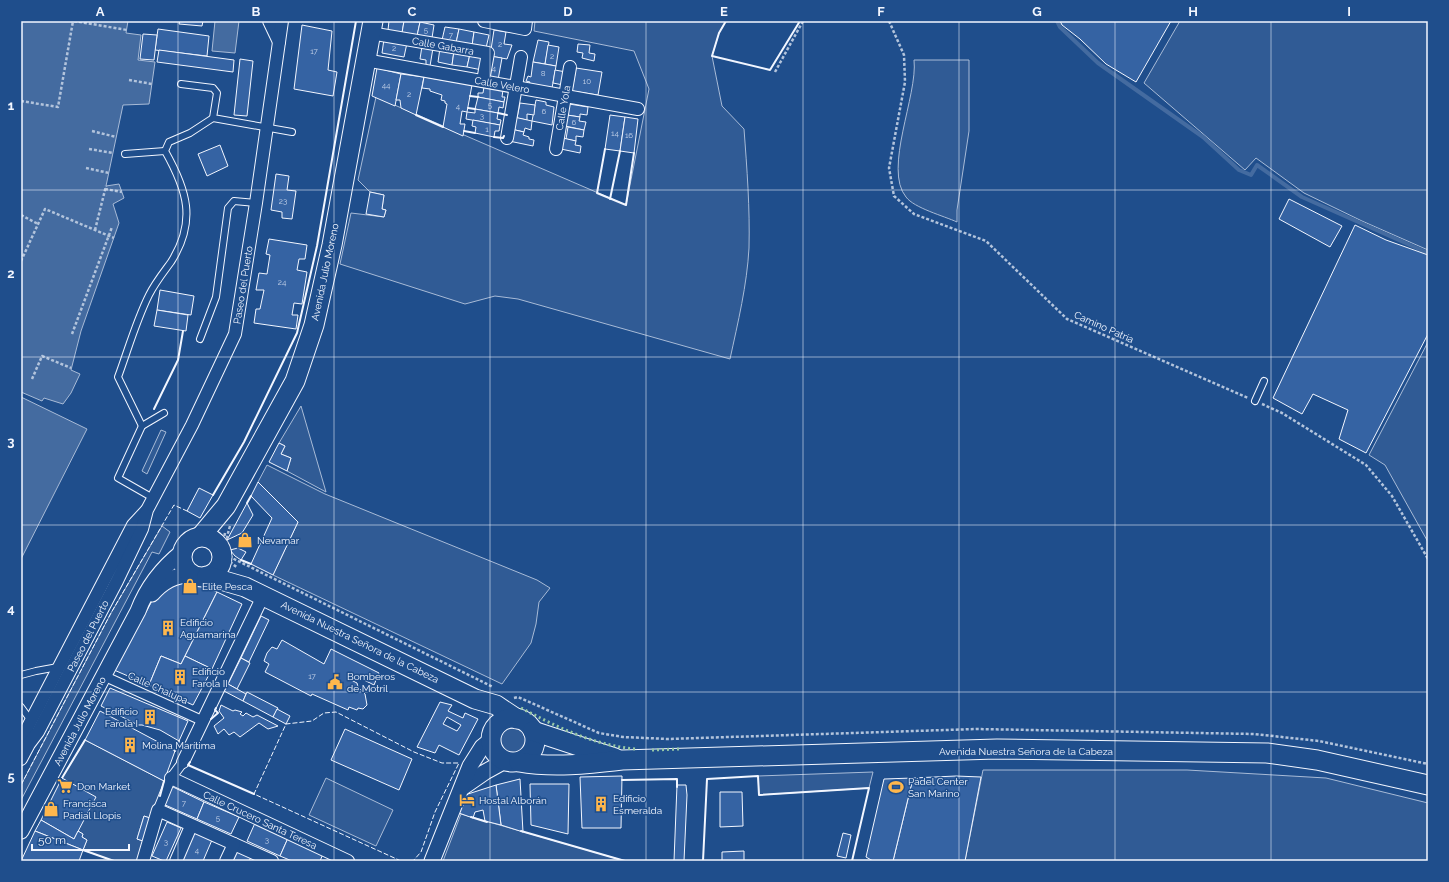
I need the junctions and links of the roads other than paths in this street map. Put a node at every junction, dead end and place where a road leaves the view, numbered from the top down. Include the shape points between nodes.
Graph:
1 (269, 21) edge
2 (282, 21) edge
3 (484, 21) edge
4 (525, 25) edge
5 (371, 27) edge
6 (279, 42) junction
7 (522, 57) dead end
8 (365, 60) junction
9 (570, 67) dead end
10 (483, 81) junction
11 (181, 84) dead end
12 (516, 87) junction
13 (565, 96) junction
14 (638, 109) dead end
15 (213, 118) junction
16 (268, 128) junction
17 (292, 132) dead end
18 (507, 138) dead end
19 (556, 149) dead end
20 (164, 151) junction
21 (125, 154) dead end
22 (256, 203) junction
23 (200, 339) dead end
24 (1264, 381) dead end
25 (1255, 401) road end
26 (164, 412) dead end
27 (142, 426) junction
28 (153, 498) junction
29 (147, 510) junction
30 (229, 517) junction
31 (201, 536) junction
32 (220, 551) junction
33 (182, 552) junction
34 (200, 576) junction
35 (244, 579) junction
36 (117, 581) junction
37 (263, 596) junction
38 (138, 611) junction
39 (60, 667) junction
40 (21, 675) edge
41 (104, 676) junction
42 (475, 699) junction
43 (21, 706) edge
44 (517, 718) junction
45 (204, 720) junction
46 (27, 721) edge
47 (532, 731) junction
48 (492, 735) junction
49 (25, 742) edge
50 (21, 759) edge
51 (622, 760) junction
52 (512, 761) junction
53 (183, 762) joint
54 (171, 778) junction
55 (1428, 785) edge
56 (462, 788) junction
57 (158, 810) junction
58 (192, 826) junction
59 (21, 831) edge
60 (234, 844) junction
61 (269, 860) edge
62 (344, 860) edge
63 (143, 861) edge
64 (176, 861) edge
65 (226, 861) edge
66 (432, 861) edge

1 - 6 street
2 - 6 street, Paseo del Puerto
3 - 4 street
5 - 8 highway, Avenida Julio Moreno
5 - 10 street, Calle Gabarra via 488,53
6 - 16 street, Paseo del Puerto
7 - 12 street
8 - 10 street, Calle Velero
8 - 30 highway, Avenida Julio Moreno via 332,244 314,325 295,381
9 - 13 street, Calle Yola
10 - 12 street, Calle Velero
11 - 15 lane via 213,88 216,93
12 - 13 street, Calle Velero
12 - 18 street
13 - 14 street, Calle Velero
13 - 19 street, Calle Yola
15 - 16 lane
15 - 20 lane via 190,133 169,142
16 - 17 lane
16 - 22 street, Paseo del Puerto
20 - 21 lane
20 - 27 lane via 181,182 188,216 178,249 149,295 118,377
22 - 23 lane via 234,201 228,208 216,297
22 - 28 street, Paseo del Puerto via 235,334 192,425
24 - 25 lane
26 - 27 lane
27 - 28 lane via 118,478
28 - 29 street, Paseo del Puerto
29 - 36 street, Paseo del Puerto via 142,529
29 - 39 street, Paseo del Puerto via 133,525
30 - 31 highway, Avenida Julio Moreno
30 - 32 highway, Avenida Julio Moreno via 219,533
31 - 32 highway via 208,537
31 - 33 highway via 189,540
32 - 34 highway via 218,569
32 - 35 highway, Avenida Nuestra Señora de la Cabeza
33 - 34 highway via 183,566
33 - 38 street, Avenida Julio Moreno via 159,574 144,595
34 - 35 highway, Avenida Nuestra Señora de la Cabeza
34 - 38 street, Avenida Julio Moreno via 186,575 166,581
35 - 37 highway, Avenida Nuestra Señora de la Cabeza
36 - 39 lane via 107,589 67,665
36 - 49 street, Paseo del Puerto via 38,732
37 - 42 highway, Avenida Nuestra Señora de la Cabeza
37 - 45 street
38 - 41 street, Avenida Julio Moreno
39 - 40 lane
39 - 46 street, Paseo del Puerto
41 - 45 street, Calle Chalupa
41 - 59 street, Avenida Julio Moreno
42 - 44 highway, Avenida Nuestra Señora de la Cabeza via 496,705
42 - 48 highway, Avenida Nuestra Señora de la Cabeza via 481,706
43 - 46 lane
44 - 47 highway via 529,725
44 - 48 highway via 503,720
45 - 53 street
46 - 49 street, Paseo del Puerto
47 - 51 highway, Avenida Nuestra Señora de la Cabeza
47 - 52 highway via 535,737 533,749 525,759
48 - 52 highway via 494,753
48 - 56 street via 470,766
49 - 50 street, Paseo del Puerto
51 - 52 highway, Avenida Nuestra Señora de la Cabeza via 584,765 536,765
51 - 55 highway, Avenida Nuestra Señora de la Cabeza via 996,748 1268,753 1317,760
52 - 56 street via 485,772
53 - 54 street
54 - 57 street
54 - 62 street, Calle Crucero Santa Teresa
56 - 66 street
57 - 58 street
57 - 63 street
58 - 60 street
58 - 64 street
60 - 61 street
60 - 65 street

